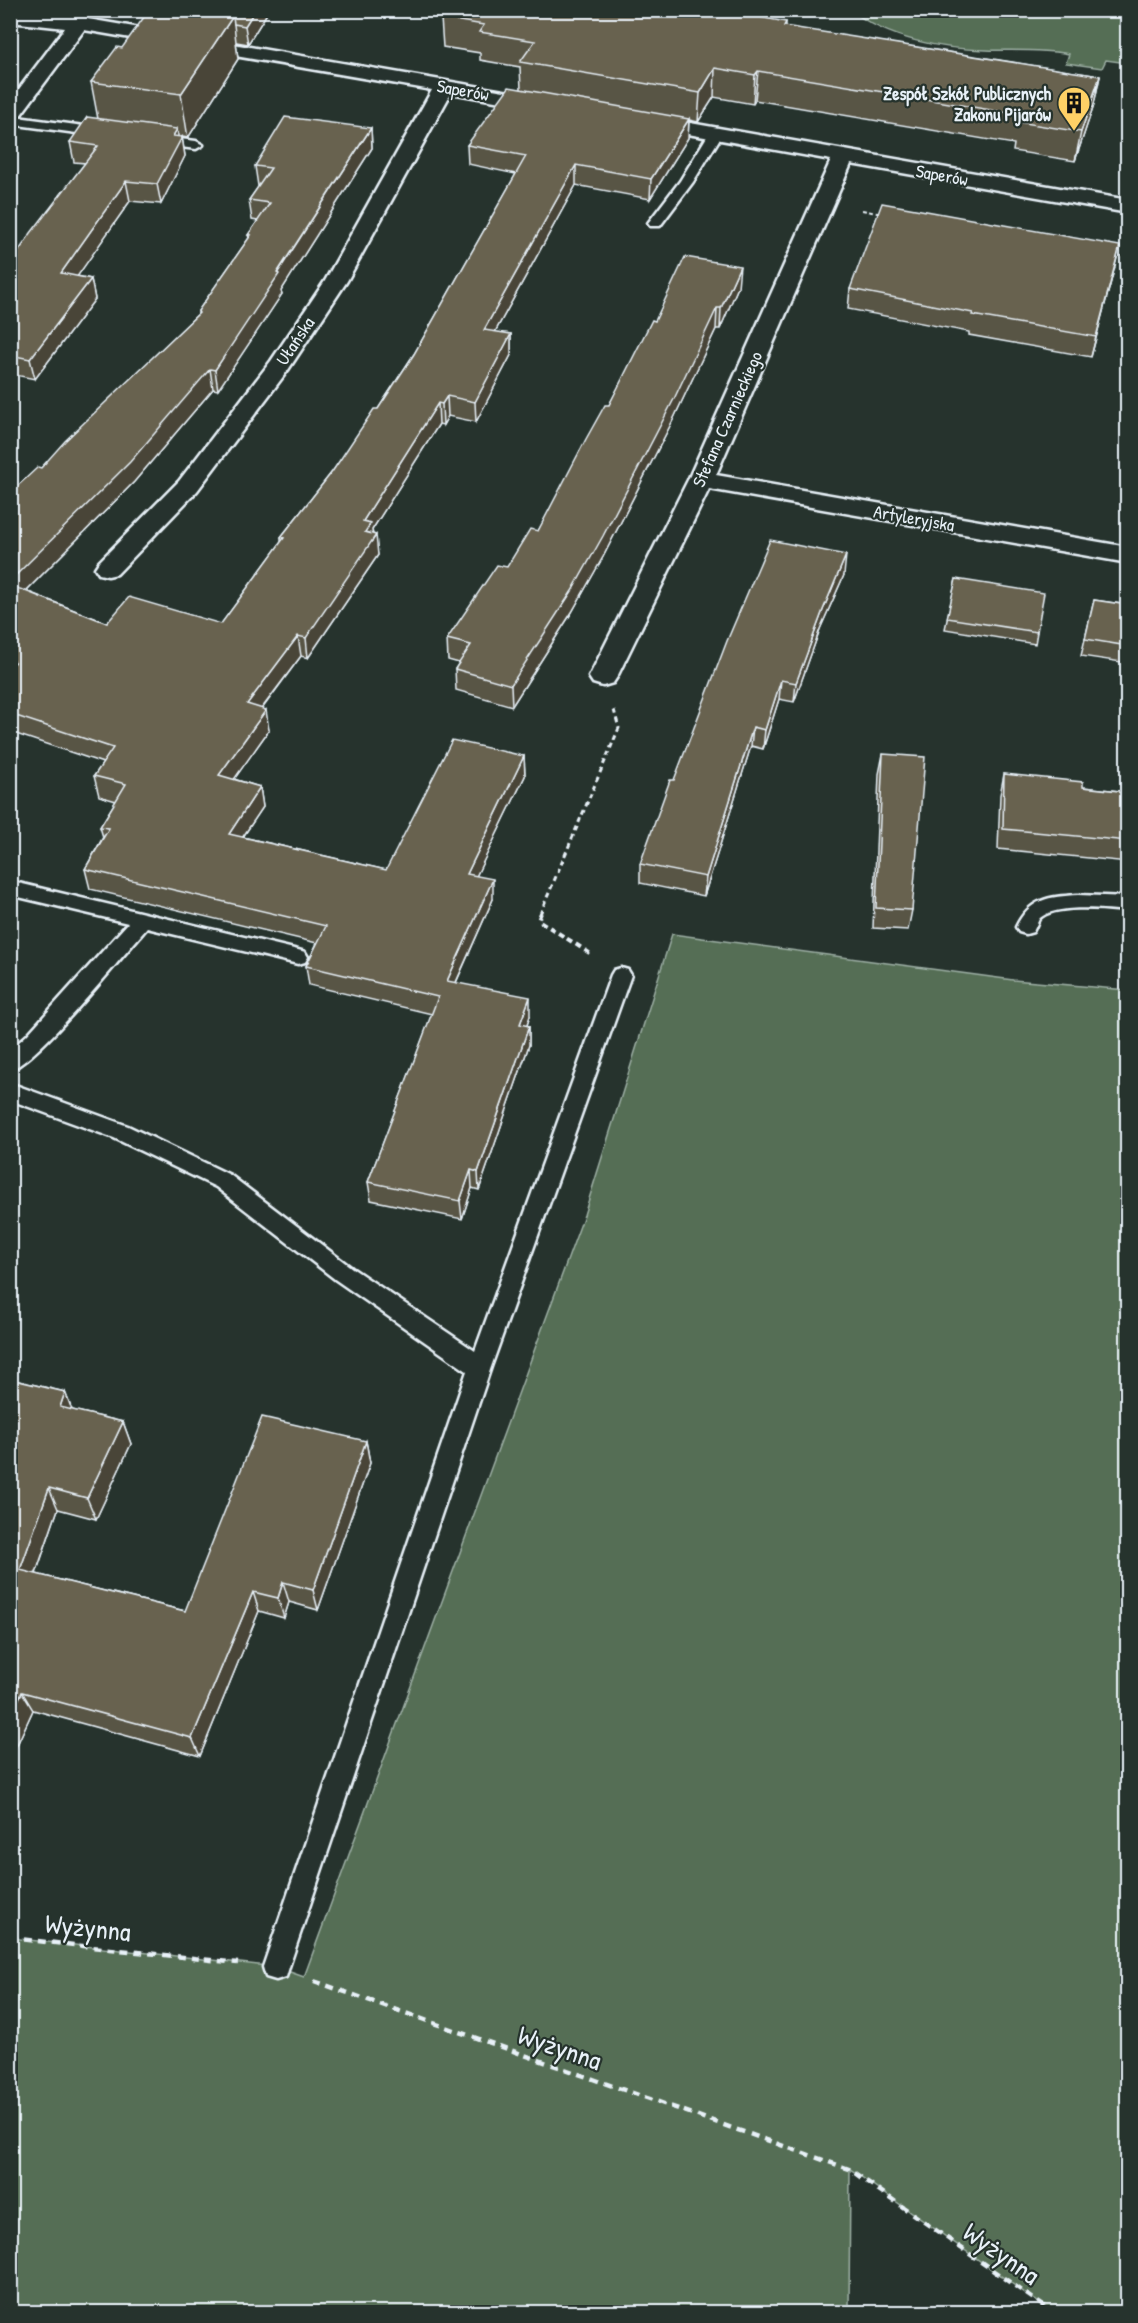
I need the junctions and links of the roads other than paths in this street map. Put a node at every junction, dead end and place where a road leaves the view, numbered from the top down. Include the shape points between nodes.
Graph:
1 (10, 16) edge
2 (78, 17) edge
3 (444, 87) junction
4 (567, 108) edge
5 (10, 118) edge
6 (624, 118) edge
7 (716, 133) junction
8 (115, 134) edge
9 (138, 137) edge
10 (196, 145) dead end
11 (843, 157) junction
12 (1128, 207) edge
13 (655, 223) dead end
14 (700, 480) junction
15 (1128, 555) edge
16 (108, 568) dead end
17 (603, 677) road end
18 (10, 888) edge
19 (1128, 904) edge
20 (143, 920) junction
21 (1026, 927) dead end
22 (298, 957) dead end
23 (621, 975) road end
24 (10, 1062) edge
25 (12, 1093) edge
26 (480, 1367) junction
27 (276, 1967) road end

1 - 2 street, Saperów
2 - 3 street, Saperów
2 - 5 street
3 - 4 street, Saperów
3 - 16 street, Ułańska via 336,281 280,365 188,486
5 - 8 lane
6 - 7 street, Saperów
7 - 11 street, Saperów
7 - 13 lane
9 - 10 lane
11 - 12 street, Saperów
11 - 14 street, Stefana Czarnieckiego
14 - 15 street, Artyleryjska
14 - 17 street, Stefana Czarnieckiego
18 - 20 lane
19 - 21 lane via 1048,906 1033,914
20 - 22 lane
20 - 24 lane via 34,1041
23 - 26 lane
25 - 26 lane via 121,1132 223,1181 344,1274
26 - 27 lane

